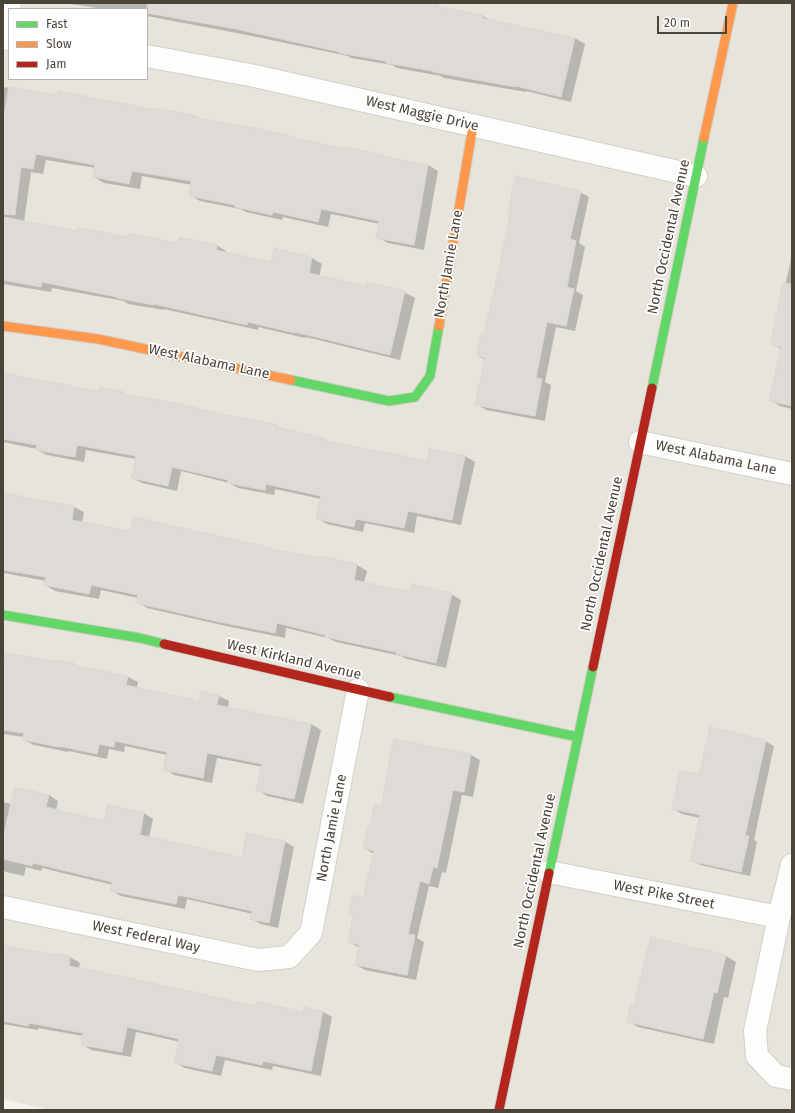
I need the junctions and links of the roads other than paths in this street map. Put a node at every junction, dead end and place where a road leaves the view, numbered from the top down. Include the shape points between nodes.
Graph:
1 (733, 3) edge
2 (8, 22) edge
3 (6, 40) edge
4 (148, 56) edge
5 (473, 126) junction
6 (696, 176) junction
7 (3, 326) edge
8 (415, 397) joint
9 (640, 442) junction
10 (792, 474) edge
11 (3, 615) edge
12 (358, 690) junction
13 (578, 737) junction
14 (792, 865) edge
15 (549, 872) junction
16 (3, 907) edge
17 (779, 917) junction
18 (288, 957) joint
19 (792, 1079) edge
20 (499, 1110) edge

1 - 6 street, North Occidental Avenue
2 - 3 street
4 - 5 street, West Maggie Drive via 255,76
5 - 6 street, West Maggie Drive
5 - 8 street, North Jamie Lane via 430,376
6 - 9 street, North Occidental Avenue
7 - 8 street, West Alabama Lane via 98,339 389,401
9 - 10 street, West Alabama Lane
9 - 13 street, North Occidental Avenue
11 - 12 street, West Kirkland Avenue via 140,638
12 - 13 street, West Kirkland Avenue
12 - 18 street, North Jamie Lane via 312,933
13 - 15 street, North Occidental Avenue
14 - 17 street
15 - 17 street, West Pike Street
15 - 20 street, North Occidental Avenue
16 - 18 street, West Federal Way via 258,960
17 - 19 street via 755,1031 757,1056 776,1076

